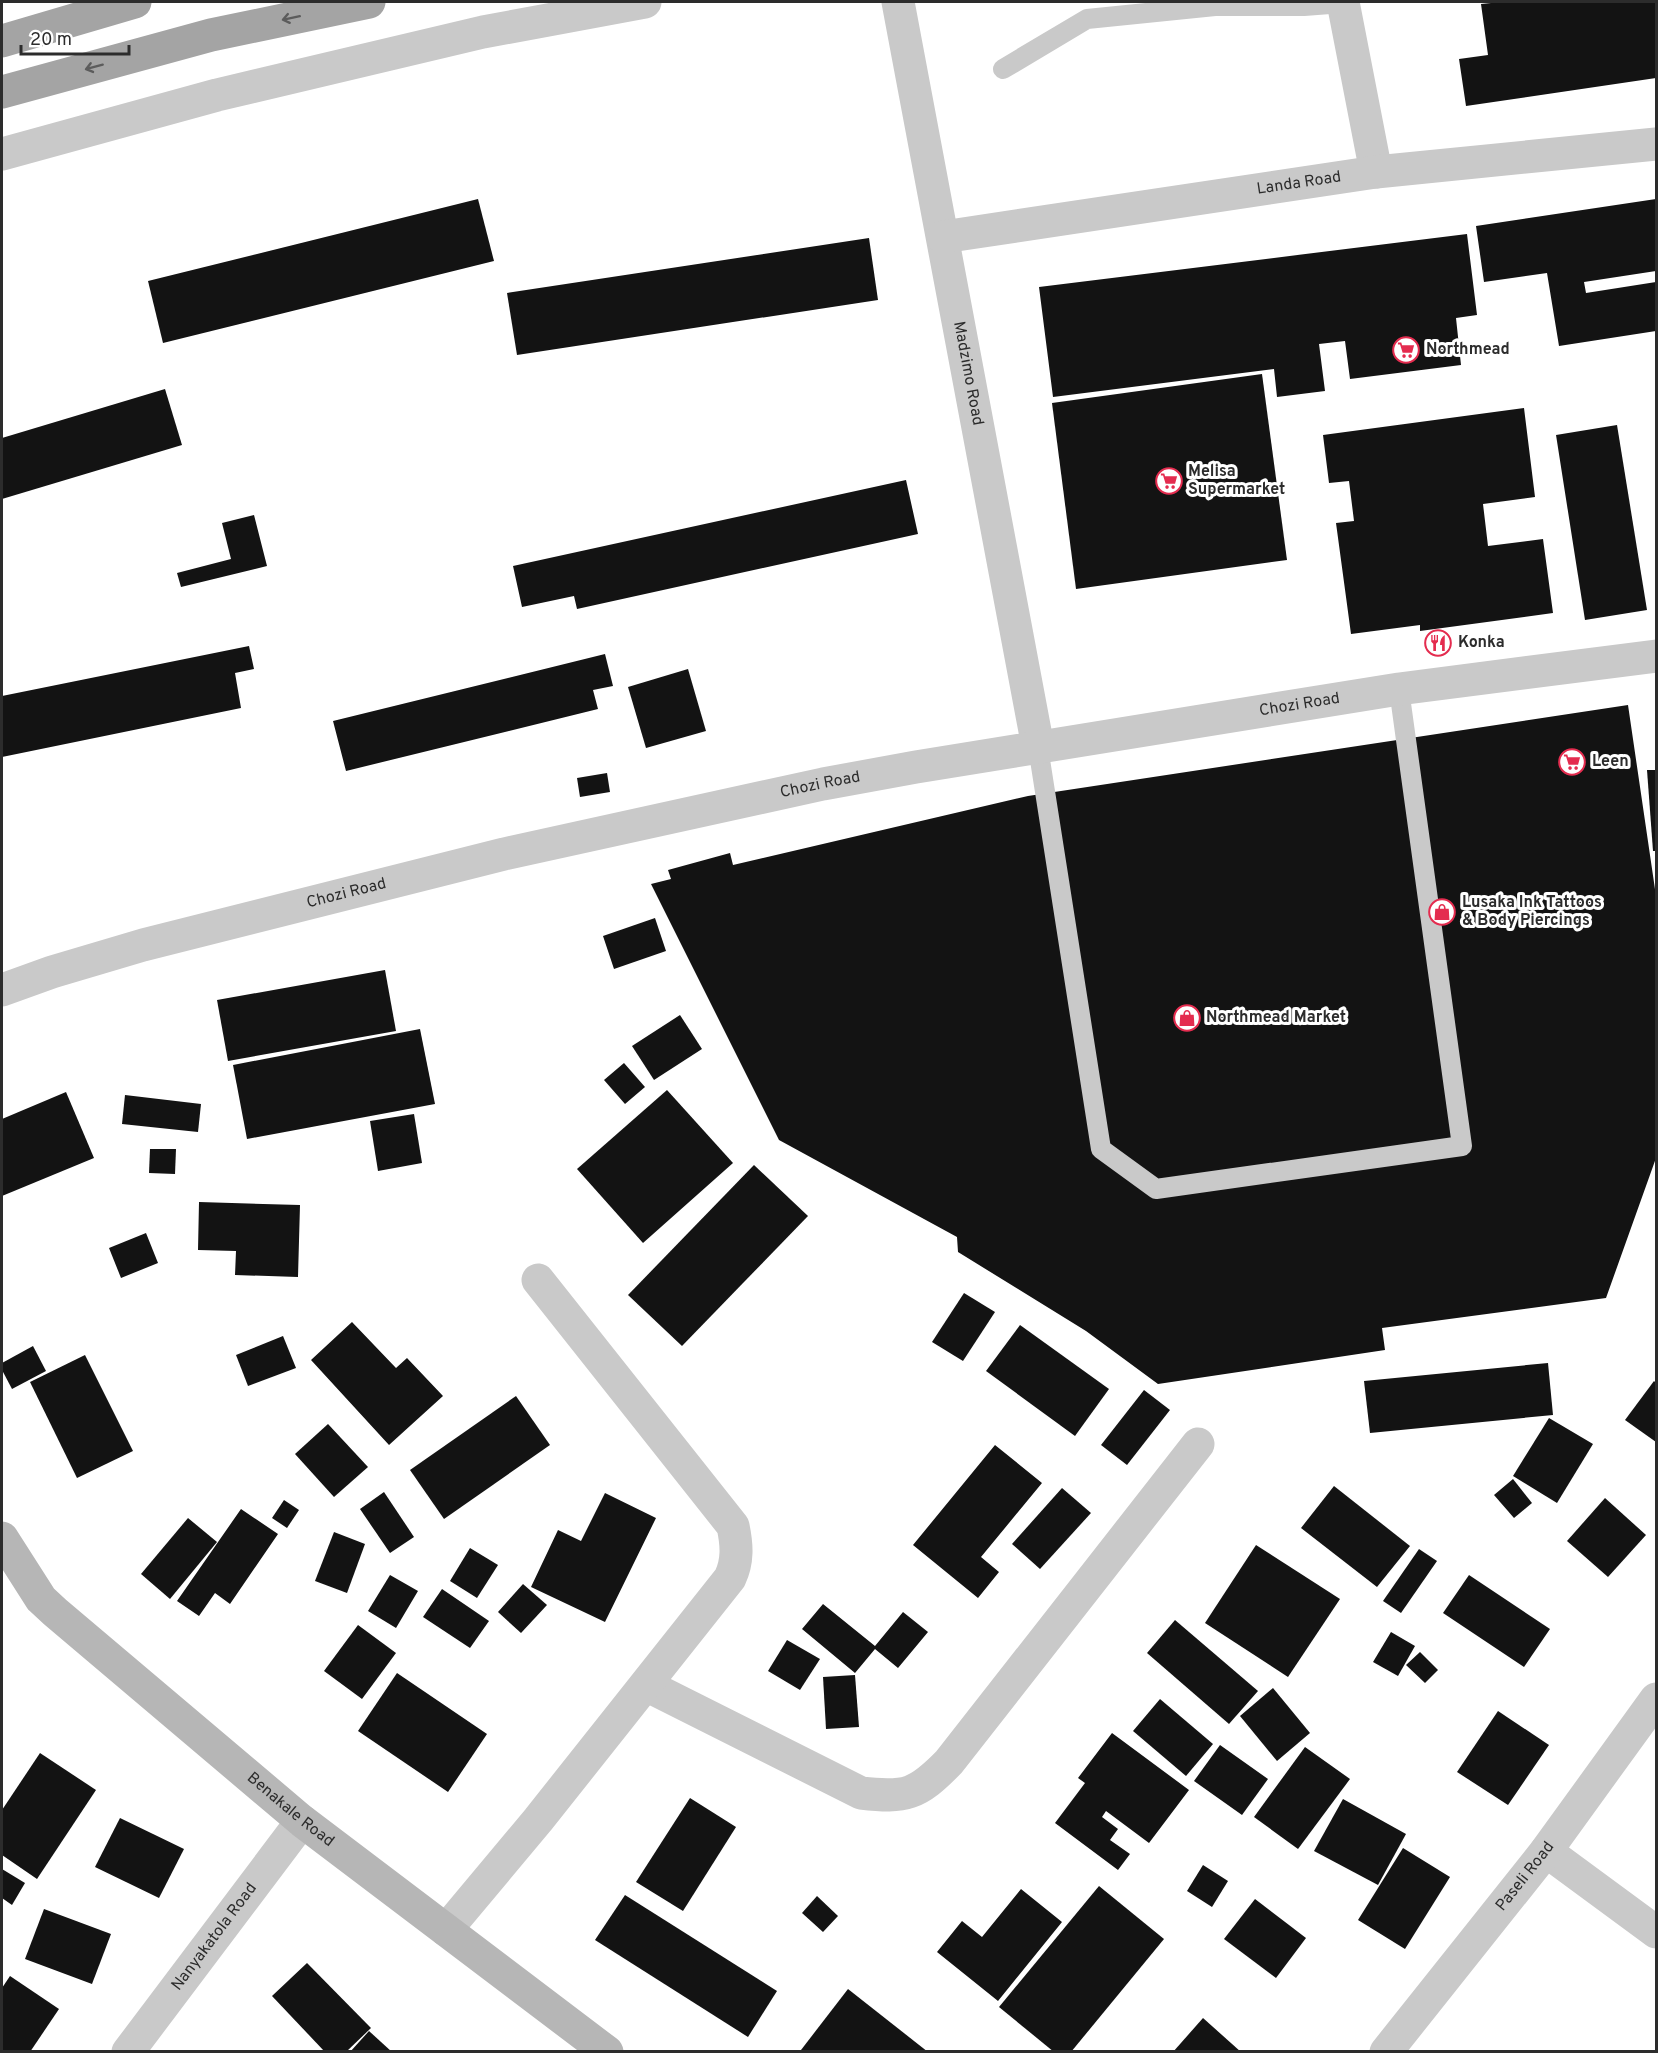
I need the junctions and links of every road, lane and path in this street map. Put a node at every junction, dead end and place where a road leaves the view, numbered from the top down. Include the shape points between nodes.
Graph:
1 (135, 2) edge
2 (369, 2) edge
3 (645, 2) edge
4 (898, 2) edge
5 (1343, 2) edge
6 (2, 41) edge
7 (1004, 69) dead end
8 (2, 92) edge
9 (1656, 144) edge
10 (2, 154) edge
11 (1376, 172) junction
12 (943, 237) junction
13 (1656, 656) edge
14 (1399, 689) junction
15 (1038, 747) junction
16 (2, 990) edge
17 (538, 1280) dead end
18 (1198, 1444) dead end
19 (2, 1538) edge
20 (646, 1685) junction
21 (1656, 1699) edge
22 (302, 1821) junction
23 (1546, 1851) junction
24 (446, 1930) junction
25 (1656, 1932) edge
26 (128, 2052) edge
27 (607, 2052) edge
28 (1386, 2052) edge

1 - 6 main road
2 -> 8 main road via 211,35
3 - 10 street via 483,32 217,95
4 - 12 street, Madzimo Road
5 - 7 lane via 1215,6 1087,19
5 - 11 street
9 - 11 street, Landa Road
11 - 12 street, Landa Road
12 - 15 street, Madzimo Road
13 - 14 street, Chozi Road
14 - 15 street, Chozi Road
14 - 15 lane via 1462,1146 1156,1189 1101,1149
15 - 16 street, Chozi Road via 823,784 504,854 143,945
17 - 20 street via 734,1526 736,1556 730,1578
18 - 20 street via 948,1762 928,1783 910,1793 861,1793
19 - 22 street, Benakale Road via 41,1599
20 - 24 street
21 - 23 street, Paseli Road
22 - 24 street, Benakale Road
22 - 26 street, Nanyakatola Road
23 - 25 street
23 - 28 street, Paseli Road
24 - 27 street, Benakale Road

